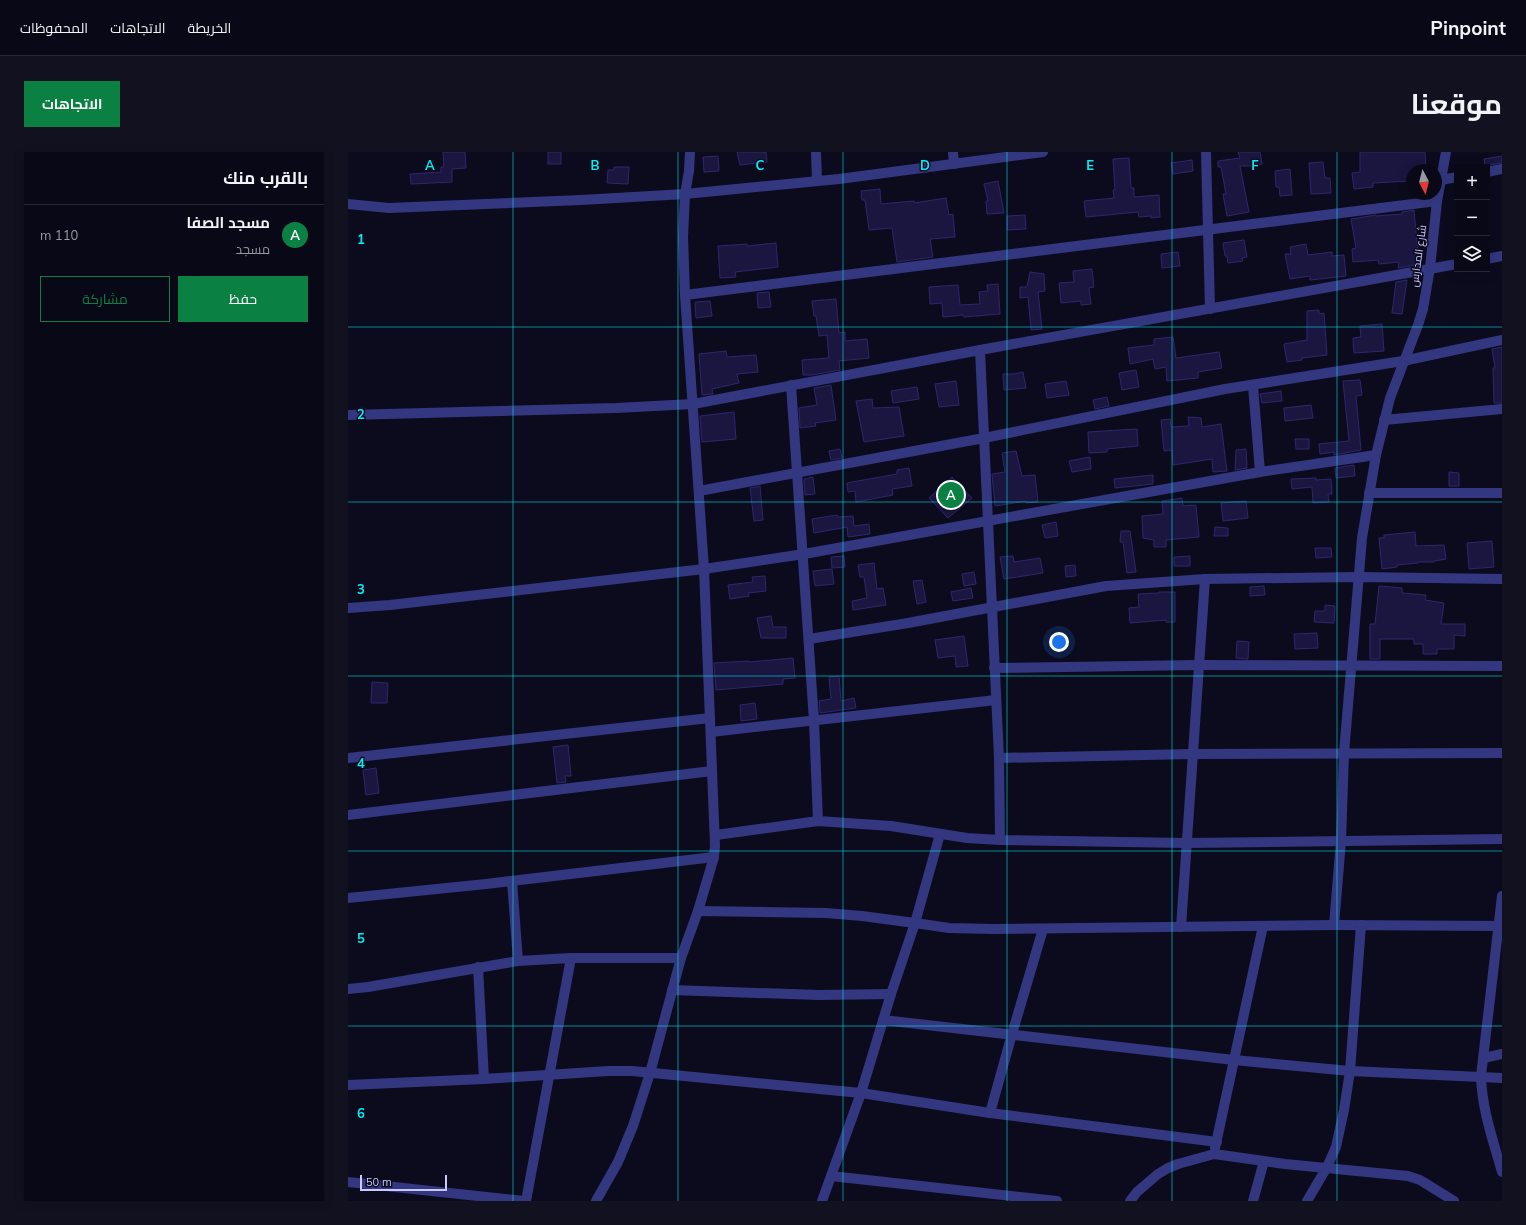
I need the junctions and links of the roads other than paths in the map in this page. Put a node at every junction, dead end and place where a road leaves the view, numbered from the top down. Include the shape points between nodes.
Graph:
1 (690, 152) edge
2 (816, 152) edge
3 (953, 152) edge
4 (1040, 152) edge
5 (1206, 152) edge
6 (1446, 152) edge
7 (954, 164) junction
8 (1502, 169) edge
9 (1490, 171) edge
10 (1442, 174) edge
11 (1454, 178) edge
12 (1442, 180) edge
13 (817, 181) junction
14 (685, 194) junction
15 (1437, 201) joint
16 (348, 204) edge
17 (1208, 230) junction
18 (1502, 256) edge
19 (1490, 258) edge
20 (1454, 264) edge
21 (1430, 268) junction
22 (685, 295) junction
23 (1210, 309) junction
24 (1502, 340) edge
25 (980, 350) junction
26 (1403, 361) junction
27 (791, 385) junction
28 (1253, 386) junction
29 (693, 404) junction
30 (1502, 409) edge
31 (348, 415) edge
32 (1384, 420) junction
33 (984, 438) junction
34 (1376, 455) junction
35 (1260, 472) junction
36 (797, 473) junction
37 (699, 491) junction
38 (1369, 493) junction
39 (1502, 493) edge
40 (988, 522) junction
41 (804, 554) junction
42 (704, 569) junction
43 (1358, 577) junction
44 (1502, 578) edge
45 (1205, 580) junction
46 (348, 608) edge
47 (991, 608) junction
48 (809, 639) junction
49 (1198, 665) junction
50 (1351, 666) junction
51 (1502, 666) edge
52 (994, 668) junction
53 (996, 700) junction
54 (710, 718) junction
55 (814, 721) junction
56 (711, 732) junction
57 (1344, 753) junction
58 (1502, 753) edge
59 (1192, 754) junction
60 (348, 758) edge
61 (999, 758) junction
62 (712, 771) junction
63 (348, 815) edge
64 (818, 820) junction
65 (940, 834) junction
66 (716, 835) junction
67 (1502, 839) edge
68 (1000, 840) junction
69 (1341, 841) junction
70 (1187, 843) junction
71 (714, 857) junction
72 (512, 880) junction
73 (1502, 896) edge
74 (348, 898) edge
75 (698, 911) junction
76 (915, 923) junction
77 (1334, 925) junction
78 (1361, 925) junction
79 (1264, 926) junction
80 (1500, 926) edge
81 (1180, 927) junction
82 (1043, 929) junction
83 (571, 958) junction
84 (681, 958) junction
85 (518, 961) junction
86 (478, 967) junction
87 (348, 989) edge
88 (672, 990) junction
89 (891, 994) junction
90 (883, 1020) junction
91 (1012, 1034) junction
92 (1502, 1054) edge
93 (1484, 1058) junction
94 (1234, 1060) junction
95 (1350, 1071) junction
96 (650, 1073) junction
97 (550, 1074) junction
98 (1481, 1076) junction
99 (1502, 1078) edge
100 (484, 1079) junction
101 (348, 1085) edge
102 (861, 1093) junction
103 (990, 1113) junction
104 (1217, 1142) junction
105 (1214, 1154) junction
106 (1264, 1161) junction
107 (1327, 1167) junction
108 (1502, 1172) edge
109 (831, 1176) junction
110 (348, 1182) edge
111 (964, 1196) edge
112 (446, 1197) edge
113 (1013, 1198) edge
114 (525, 1201) edge
115 (596, 1201) edge
116 (822, 1201) edge
117 (1057, 1201) edge
118 (1130, 1201) edge
119 (1253, 1201) edge
120 (1308, 1201) edge
121 (1454, 1201) edge

1 - 14 street
2 - 13 street
3 - 7 street
4 - 7 street
5 - 17 street
6 - 10 street, شارع المدارس
7 - 13 street
8 - 9 street
11 - 12 street
13 - 14 street
14 - 16 street via 389,208
14 - 22 street
15 - 17 street
15 - 21 street, شارع المدارس
17 - 22 street
17 - 23 street
18 - 19 street
20 - 21 street
21 - 23 street
21 - 26 street, شارع المدارس via 1421,314
22 - 29 street
23 - 25 street
24 - 26 street
25 - 27 street
25 - 33 street
26 - 28 street
26 - 32 street, شارع المدارس
27 - 29 street
27 - 36 street
28 - 33 street via 1224,389
28 - 35 street
29 - 31 street
29 - 37 street
30 - 32 street
32 - 34 street, شارع المدارس
33 - 36 street
33 - 40 street
34 - 35 street
34 - 38 street, شارع المدارس
35 - 40 street
36 - 37 street
36 - 41 street
37 - 42 street
38 - 39 street
38 - 43 street, شارع المدارس
40 - 41 street
40 - 47 street
41 - 42 street
41 - 48 street
42 - 46 street
42 - 54 street
43 - 44 street
43 - 45 street
43 - 50 street, شارع المدارس
45 - 47 street via 1106,586
45 - 49 street
47 - 48 street
47 - 52 street
48 - 55 street
49 - 50 street
49 - 52 street
49 - 59 street
50 - 51 street
50 - 57 street, شارع المدارس
52 - 53 street
53 - 55 street
53 - 61 street
54 - 56 street
54 - 60 street
55 - 56 street
55 - 64 street
56 - 62 street
57 - 58 street
57 - 59 street
57 - 69 street, شارع المدارس
59 - 61 street
59 - 70 street
61 - 68 street
62 - 63 street
62 - 66 street
64 - 65 street via 891,826
64 - 66 street
65 - 68 street
65 - 76 street
66 - 71 street
67 - 69 street
68 - 70 street
69 - 70 street
69 - 77 street, شارع المدارس
70 - 81 street
71 - 72 street
71 - 75 street
72 - 74 street
72 - 85 street
73 - 80 street
75 - 76 street via 826,913
75 - 84 street
76 - 82 street via 949,928
76 - 89 street
77 - 78 street
77 - 79 street
78 - 80 street
78 - 95 street
79 - 81 street
79 - 94 street
80 - 93 street
81 - 82 street
82 - 91 street
83 - 84 street
83 - 85 street
83 - 97 street
84 - 88 street
85 - 86 street
86 - 87 street
86 - 100 street
88 - 89 street via 819,995
88 - 96 street
89 - 90 street
90 - 91 street
90 - 102 street
91 - 94 street
91 - 103 street
92 - 93 street
93 - 98 street
94 - 95 street
94 - 104 street
95 - 98 street
95 - 107 street via 1340,1133
96 - 97 street via 608,1071
96 - 102 street
96 - 115 street via 626,1147
97 - 100 street
97 - 114 street
98 - 99 street
98 - 108 street via 1485,1116
100 - 101 street
102 - 103 street
102 - 109 street
103 - 104 street
104 - 105 street
105 - 106 street
105 - 118 street via 1168,1168 1158,1174
106 - 107 street
106 - 119 street
107 - 120 street
107 - 121 street via 1408,1176 1420,1180
109 - 111 street
109 - 116 street
110 - 112 street
111 - 113 street
112 - 114 street
113 - 117 street

